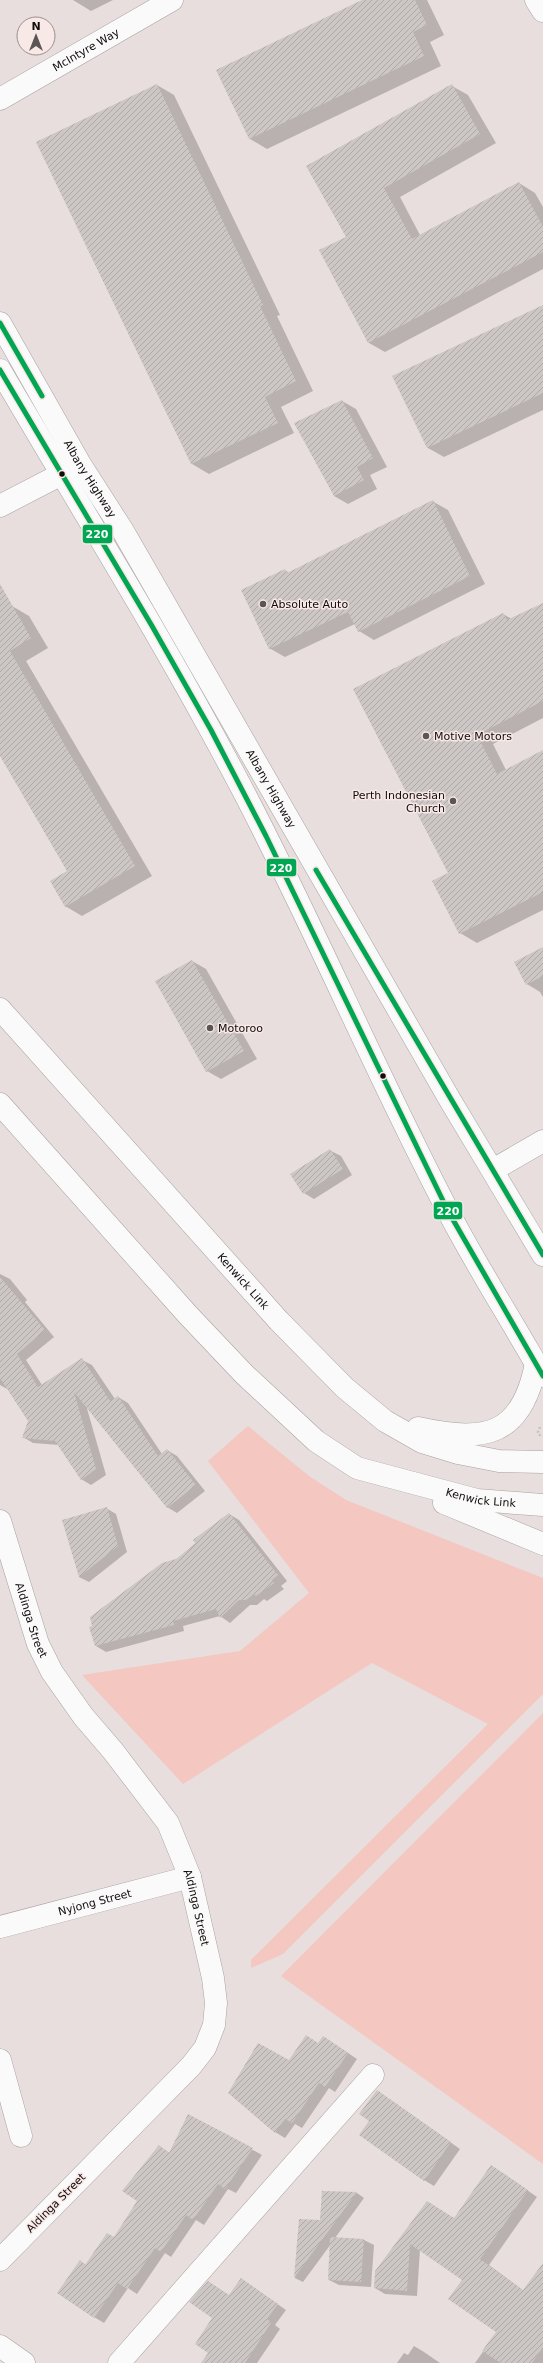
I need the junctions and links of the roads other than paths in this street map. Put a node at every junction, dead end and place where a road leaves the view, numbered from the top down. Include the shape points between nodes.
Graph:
1 (172, 0) edge
2 (536, 0) edge
3 (543, 11) edge
4 (0, 99) edge
5 (0, 323) edge
6 (0, 370) edge
7 (80, 464) junction
8 (61, 474) junction
9 (0, 506) edge
10 (0, 1009) edge
11 (0, 1104) edge
12 (543, 1142) edge
13 (493, 1170) junction
14 (543, 1255) edge
15 (539, 1369) edge
16 (385, 1420) junction
17 (543, 1462) edge
18 (357, 1468) junction
19 (543, 1505) edge
20 (0, 1521) edge
21 (543, 1544) edge
22 (190, 1877) junction
23 (0, 1927) edge
24 (0, 2060) edge
25 (373, 2075) dead end
26 (21, 2136) dead end
27 (0, 2260) edge
28 (0, 2346) edge
29 (24, 2363) edge
30 (119, 2363) edge

1 - 4 main road, McIntyre Way
2 - 3 main road
5 - 7 main road, Albany Highway
6 - 8 main road, Albany Highway
7 - 8 main road
7 - 13 main road, Albany Highway via 123,531 312,863
8 - 9 main road
8 - 15 main road, Albany Highway via 156,634 238,780 291,884 342,996 448,1213
10 - 16 main road, Kenwick Link via 279,1321 345,1388
11 - 18 main road, Kenwick Link via 121,1242 244,1374 316,1441
12 - 13 main road
13 - 14 main road, Albany Highway
15 - 16 main road via 523,1405 508,1422 486,1434 470,1436 439,1433
16 - 17 main road, Kenwick Link via 422,1442 458,1453 499,1461
18 - 19 main road, Kenwick Link via 477,1500
18 - 21 main road
20 - 22 main road, Aldinga Street via 38,1644 56,1679 168,1823
22 - 23 main road, Nyjong Street
22 - 27 main road, Aldinga Street via 213,1978 216,2003 214,2025 205,2048 191,2066
24 - 26 main road
25 - 30 main road
28 - 29 main road

